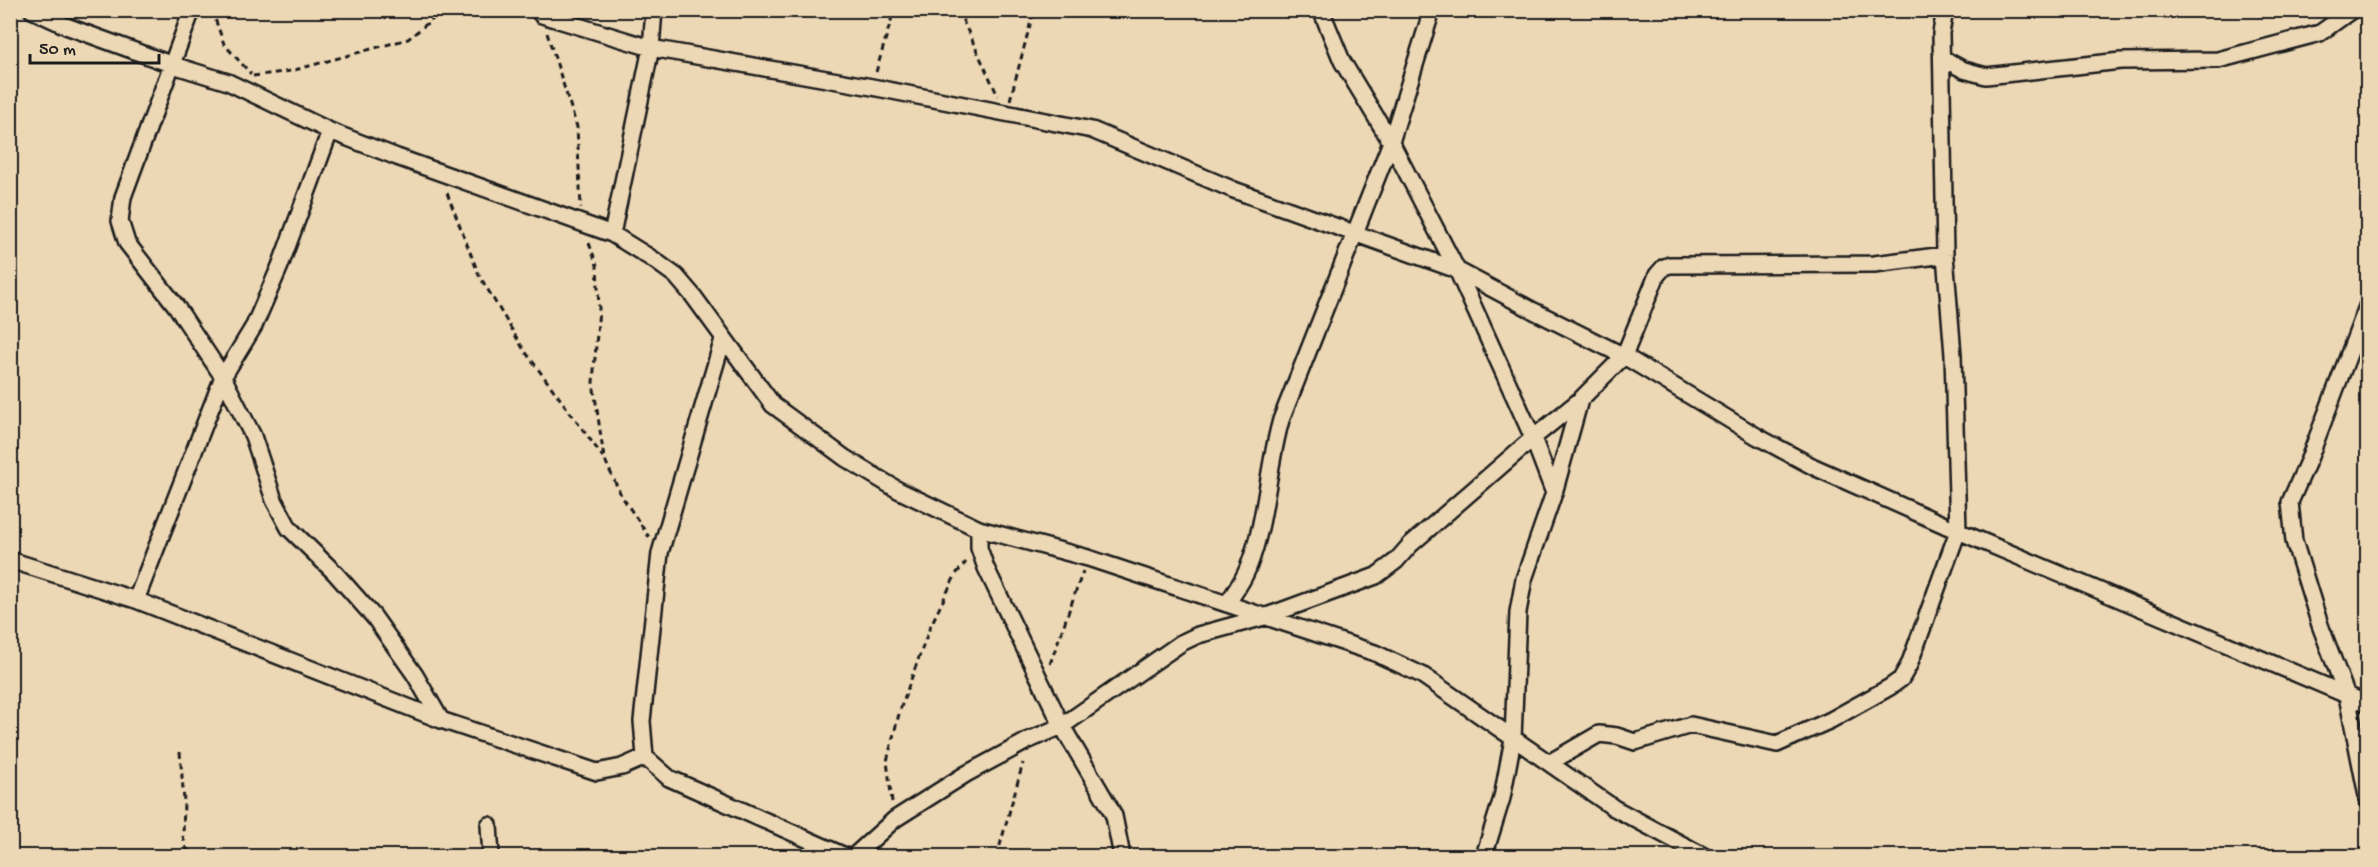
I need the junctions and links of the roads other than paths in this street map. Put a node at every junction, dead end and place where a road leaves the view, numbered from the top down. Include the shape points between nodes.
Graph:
1 (32, 10) edge
2 (192, 10) edge
3 (654, 10) edge
4 (1321, 10) edge
5 (1432, 10) edge
6 (1945, 10) edge
7 (2352, 10) edge
8 (540, 13) edge
9 (651, 48) junction
10 (1942, 58) junction
11 (173, 65) junction
12 (330, 131) junction
13 (1391, 142) junction
14 (612, 234) junction
15 (1353, 234) junction
16 (1945, 255) junction
17 (1457, 270) junction
18 (2367, 304) edge
19 (723, 339) junction
20 (1624, 356) junction
21 (223, 377) junction
22 (1580, 400) junction
23 (1533, 438) junction
24 (1554, 493) junction
25 (979, 529) junction
26 (1958, 531) junction
27 (10, 560) edge
28 (136, 600) junction
29 (1227, 604) junction
30 (1264, 617) junction
31 (2346, 696) junction
32 (2367, 704) edge
33 (441, 720) junction
34 (1062, 726) junction
35 (1513, 739) junction
36 (645, 757) junction
37 (1549, 763) junction
38 (2367, 801) edge
39 (489, 825) dead end
40 (491, 856) edge
41 (845, 856) edge
42 (854, 856) edge
43 (1122, 856) edge
44 (1484, 856) edge
45 (1704, 856) edge

1 - 11 street
2 - 11 street
3 - 9 street
4 - 13 street via 1342,61
5 - 13 street
6 - 10 street
7 - 10 street via 2320,33 2218,60 2121,61 1986,76
8 - 9 street
9 - 14 street
9 - 15 street via 1092,130 1234,190
10 - 16 street
11 - 12 street via 228,82
11 - 21 street via 123,197 120,221 127,243 176,306
12 - 14 street
12 - 21 street via 254,326
13 - 15 street
13 - 17 street
14 - 19 street via 676,276
15 - 17 street
15 - 29 street via 1281,420 1259,532 1247,570
16 - 20 street via 1874,264 1670,265 1657,275
16 - 26 street via 1953,356
17 - 20 street
17 - 23 street
18 - 31 street via 2290,502 2294,541
19 - 25 street via 774,405 794,422 898,490
19 - 36 street via 660,553 642,721
20 - 22 street
20 - 26 street via 1796,457
21 - 28 street
21 - 33 street via 253,436 274,500 289,528 374,617
22 - 23 street
22 - 24 street
23 - 24 street
23 - 30 street via 1376,576
24 - 35 street via 1524,579 1518,612
25 - 29 street via 1088,558
25 - 34 street via 979,548
26 - 31 street
26 - 37 street via 1910,665 1890,687 1777,744 1691,725 1635,742 1599,734
27 - 28 street
28 - 33 street
29 - 30 street
30 - 34 street via 1181,643
30 - 35 street via 1375,653 1422,675
31 - 32 street
31 - 38 street
33 - 36 street via 597,772
34 - 42 street via 966,774 895,819
34 - 43 street via 1114,816
35 - 37 street
35 - 44 street via 1502,798
36 - 41 street via 669,778
37 - 45 street via 1614,808
39 - 40 street

